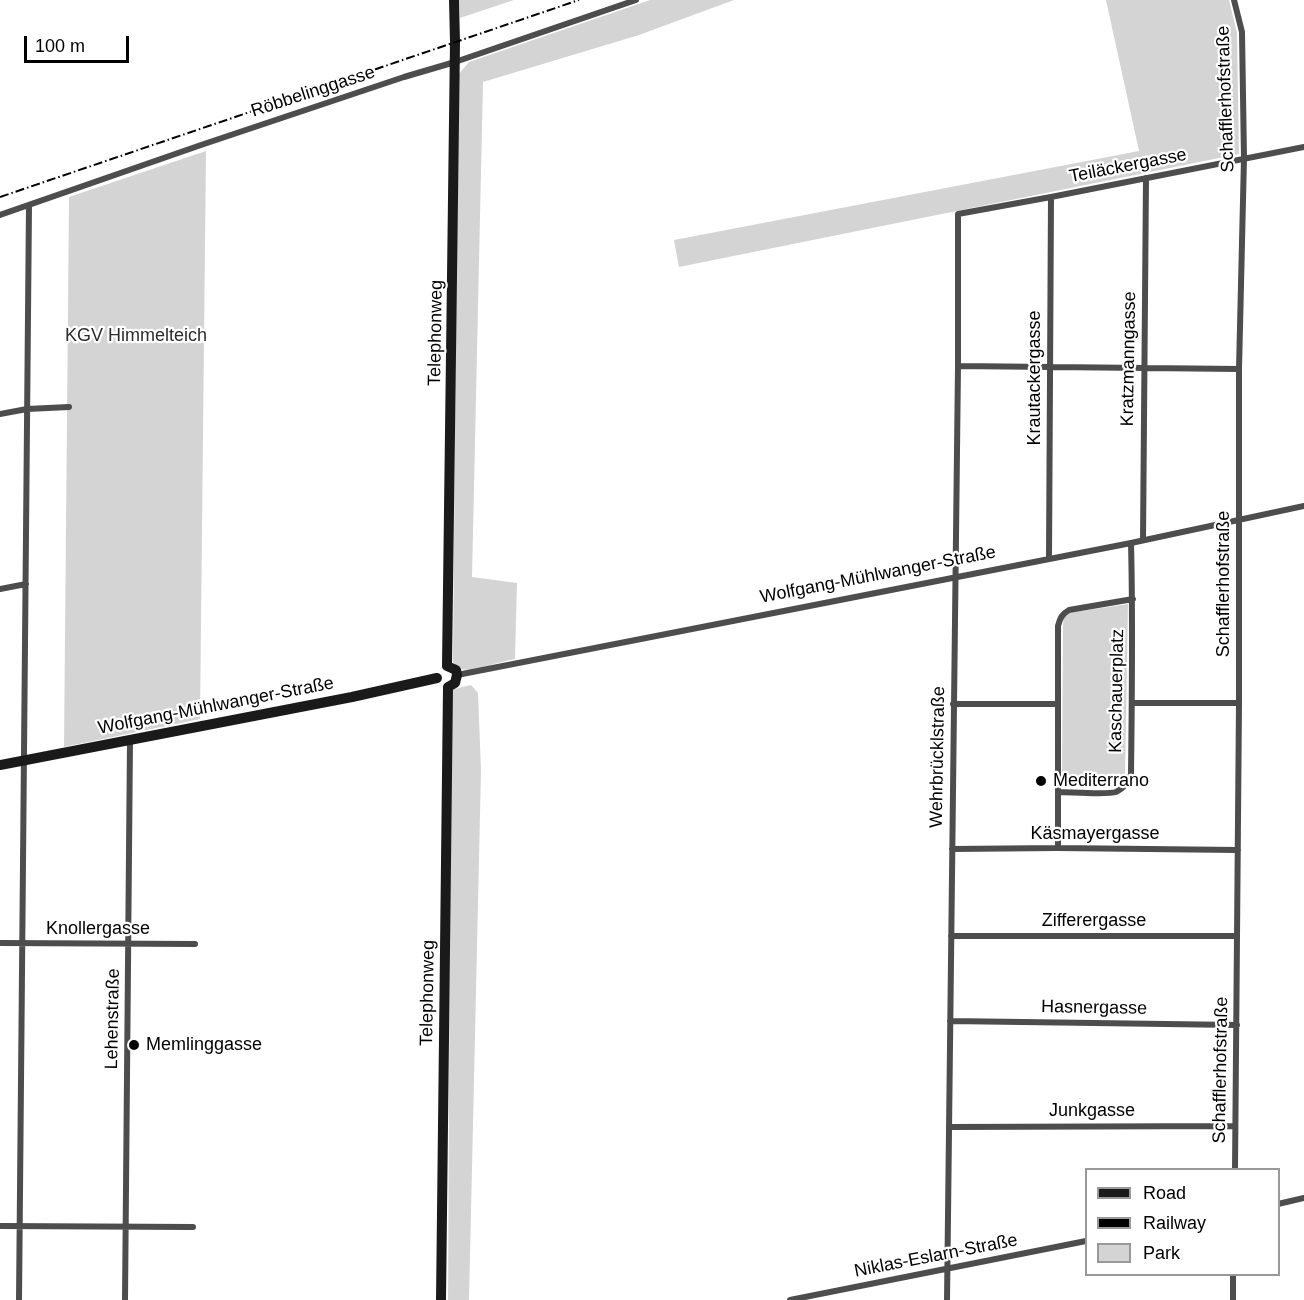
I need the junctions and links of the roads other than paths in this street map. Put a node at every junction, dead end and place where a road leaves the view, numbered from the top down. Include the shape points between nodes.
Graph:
1 (454, 0) edge
2 (636, 0) edge
3 (1234, 0) edge
4 (455, 62) junction
5 (1304, 147) edge
6 (1244, 158) junction
7 (1146, 178) junction
8 (1050, 197) junction
9 (29, 205) junction
10 (958, 214) joint
11 (0, 215) edge
12 (958, 366) junction
13 (1050, 367) junction
14 (1144, 368) junction
15 (1239, 369) junction
16 (69, 407) dead end
17 (27, 408) junction
18 (0, 414) edge
19 (1304, 506) edge
20 (1239, 519) junction
21 (1143, 540) junction
22 (1131, 543) junction
23 (1049, 559) junction
24 (956, 577) junction
25 (26, 584) junction
26 (0, 589) edge
27 (1133, 599) junction
28 (447, 666) junction
29 (458, 675) junction
30 (437, 678) junction
31 (448, 687) junction
32 (1132, 703) junction
33 (1239, 703) junction
34 (954, 704) junction
35 (1058, 704) junction
36 (130, 739) junction
37 (23, 760) junction
38 (0, 765) edge
39 (1058, 792) junction
40 (1058, 848) junction
41 (952, 849) junction
42 (1238, 850) junction
43 (951, 936) junction
44 (1237, 936) junction
45 (0, 944) edge
46 (23, 944) junction
47 (129, 944) junction
48 (195, 944) dead end
49 (950, 1021) junction
50 (1237, 1025) junction
51 (949, 1126) junction
52 (1235, 1126) junction
53 (1235, 1168) edge
54 (1304, 1198) edge
55 (1280, 1204) edge
56 (0, 1226) edge
57 (20, 1226) junction
58 (126, 1227) junction
59 (193, 1227) dead end
60 (1085, 1241) edge
61 (947, 1269) junction
62 (1233, 1276) edge
63 (19, 1300) edge
64 (125, 1300) edge
65 (441, 1300) edge
66 (790, 1300) edge
67 (947, 1300) edge
68 (1233, 1300) edge

1 - 4 street, Telephonweg
2 - 4 street, Röbbelinggasse
3 - 6 street, Schafflerhofstraße via 1242,32
4 - 9 street, Röbbelinggasse
4 - 28 street, Telephonweg
5 - 6 street, Teiläckergasse
6 - 7 street, Teiläckergasse
6 - 15 street, Schafflerhofstraße
7 - 8 street, Teiläckergasse
7 - 14 street, Kratzmanngasse
8 - 10 street, Teiläckergasse
8 - 13 street, Krautackergasse
9 - 11 street, Röbbelinggasse
9 - 17 street
10 - 12 street, Wehrbrücklstraße
12 - 13 street
12 - 24 street, Wehrbrücklstraße
13 - 14 street
13 - 23 street, Krautackergasse
14 - 15 street
14 - 21 street, Kratzmanngasse
15 - 20 street, Schafflerhofstraße
16 - 17 street
17 - 18 street
17 - 25 street
19 - 20 street, Wolfgang-Mühlwanger-Straße
20 - 21 street, Wolfgang-Mühlwanger-Straße
20 - 33 street, Schafflerhofstraße
21 - 22 street, Wolfgang-Mühlwanger-Straße
22 - 23 street, Wolfgang-Mühlwanger-Straße
22 - 27 street, Kaschauerplatz
23 - 24 street, Wolfgang-Mühlwanger-Straße
24 - 29 street, Wolfgang-Mühlwanger-Straße
24 - 34 street, Wehrbrücklstraße
25 - 26 street
25 - 37 street
27 - 32 street, Kaschauerplatz
27 - 35 street, Kaschauerplatz via 1063,613 1058,626
28 - 29 street
28 - 30 street via 438,671
29 - 31 street
30 - 31 street
30 - 36 street, Wolfgang-Mühlwanger-Straße
31 - 65 street, Telephonweg
32 - 33 street
32 - 39 street, Kaschauerplatz via 1129,781 1114,793
33 - 42 street, Schafflerhofstraße
34 - 35 street
34 - 41 street, Wehrbrücklstraße
35 - 39 street, Kaschauerplatz
36 - 37 street, Wolfgang-Mühlwanger-Straße
36 - 47 street, Lehenstraße
37 - 38 street, Wolfgang-Mühlwanger-Straße
37 - 46 street
39 - 40 street, Kaschauerplatz
40 - 41 street, Käsmayergasse
40 - 42 street, Käsmayergasse
41 - 43 street, Wehrbrücklstraße
42 - 44 street, Schafflerhofstraße
43 - 44 street, Zifferergasse
43 - 49 street, Wehrbrücklstraße
44 - 50 street, Schafflerhofstraße
45 - 46 street, Knollergasse
46 - 47 street, Knollergasse
46 - 57 street
47 - 48 street, Knollergasse
47 - 58 street, Lehenstraße
49 - 50 street, Hasnergasse
49 - 51 street, Wehrbrücklstraße
50 - 52 street, Schafflerhofstraße
51 - 52 street, Junkgasse
51 - 61 street, Wehrbrücklstraße
52 - 53 street, Schafflerhofstraße
54 - 55 street
56 - 57 street
57 - 58 street
57 - 63 street
58 - 59 street
58 - 64 street, Lehenstraße
60 - 61 street, Niklas-Eslarn-Straße
61 - 66 street, Niklas-Eslarn-Straße
61 - 67 street, Wehrbrücklstraße
62 - 68 street

